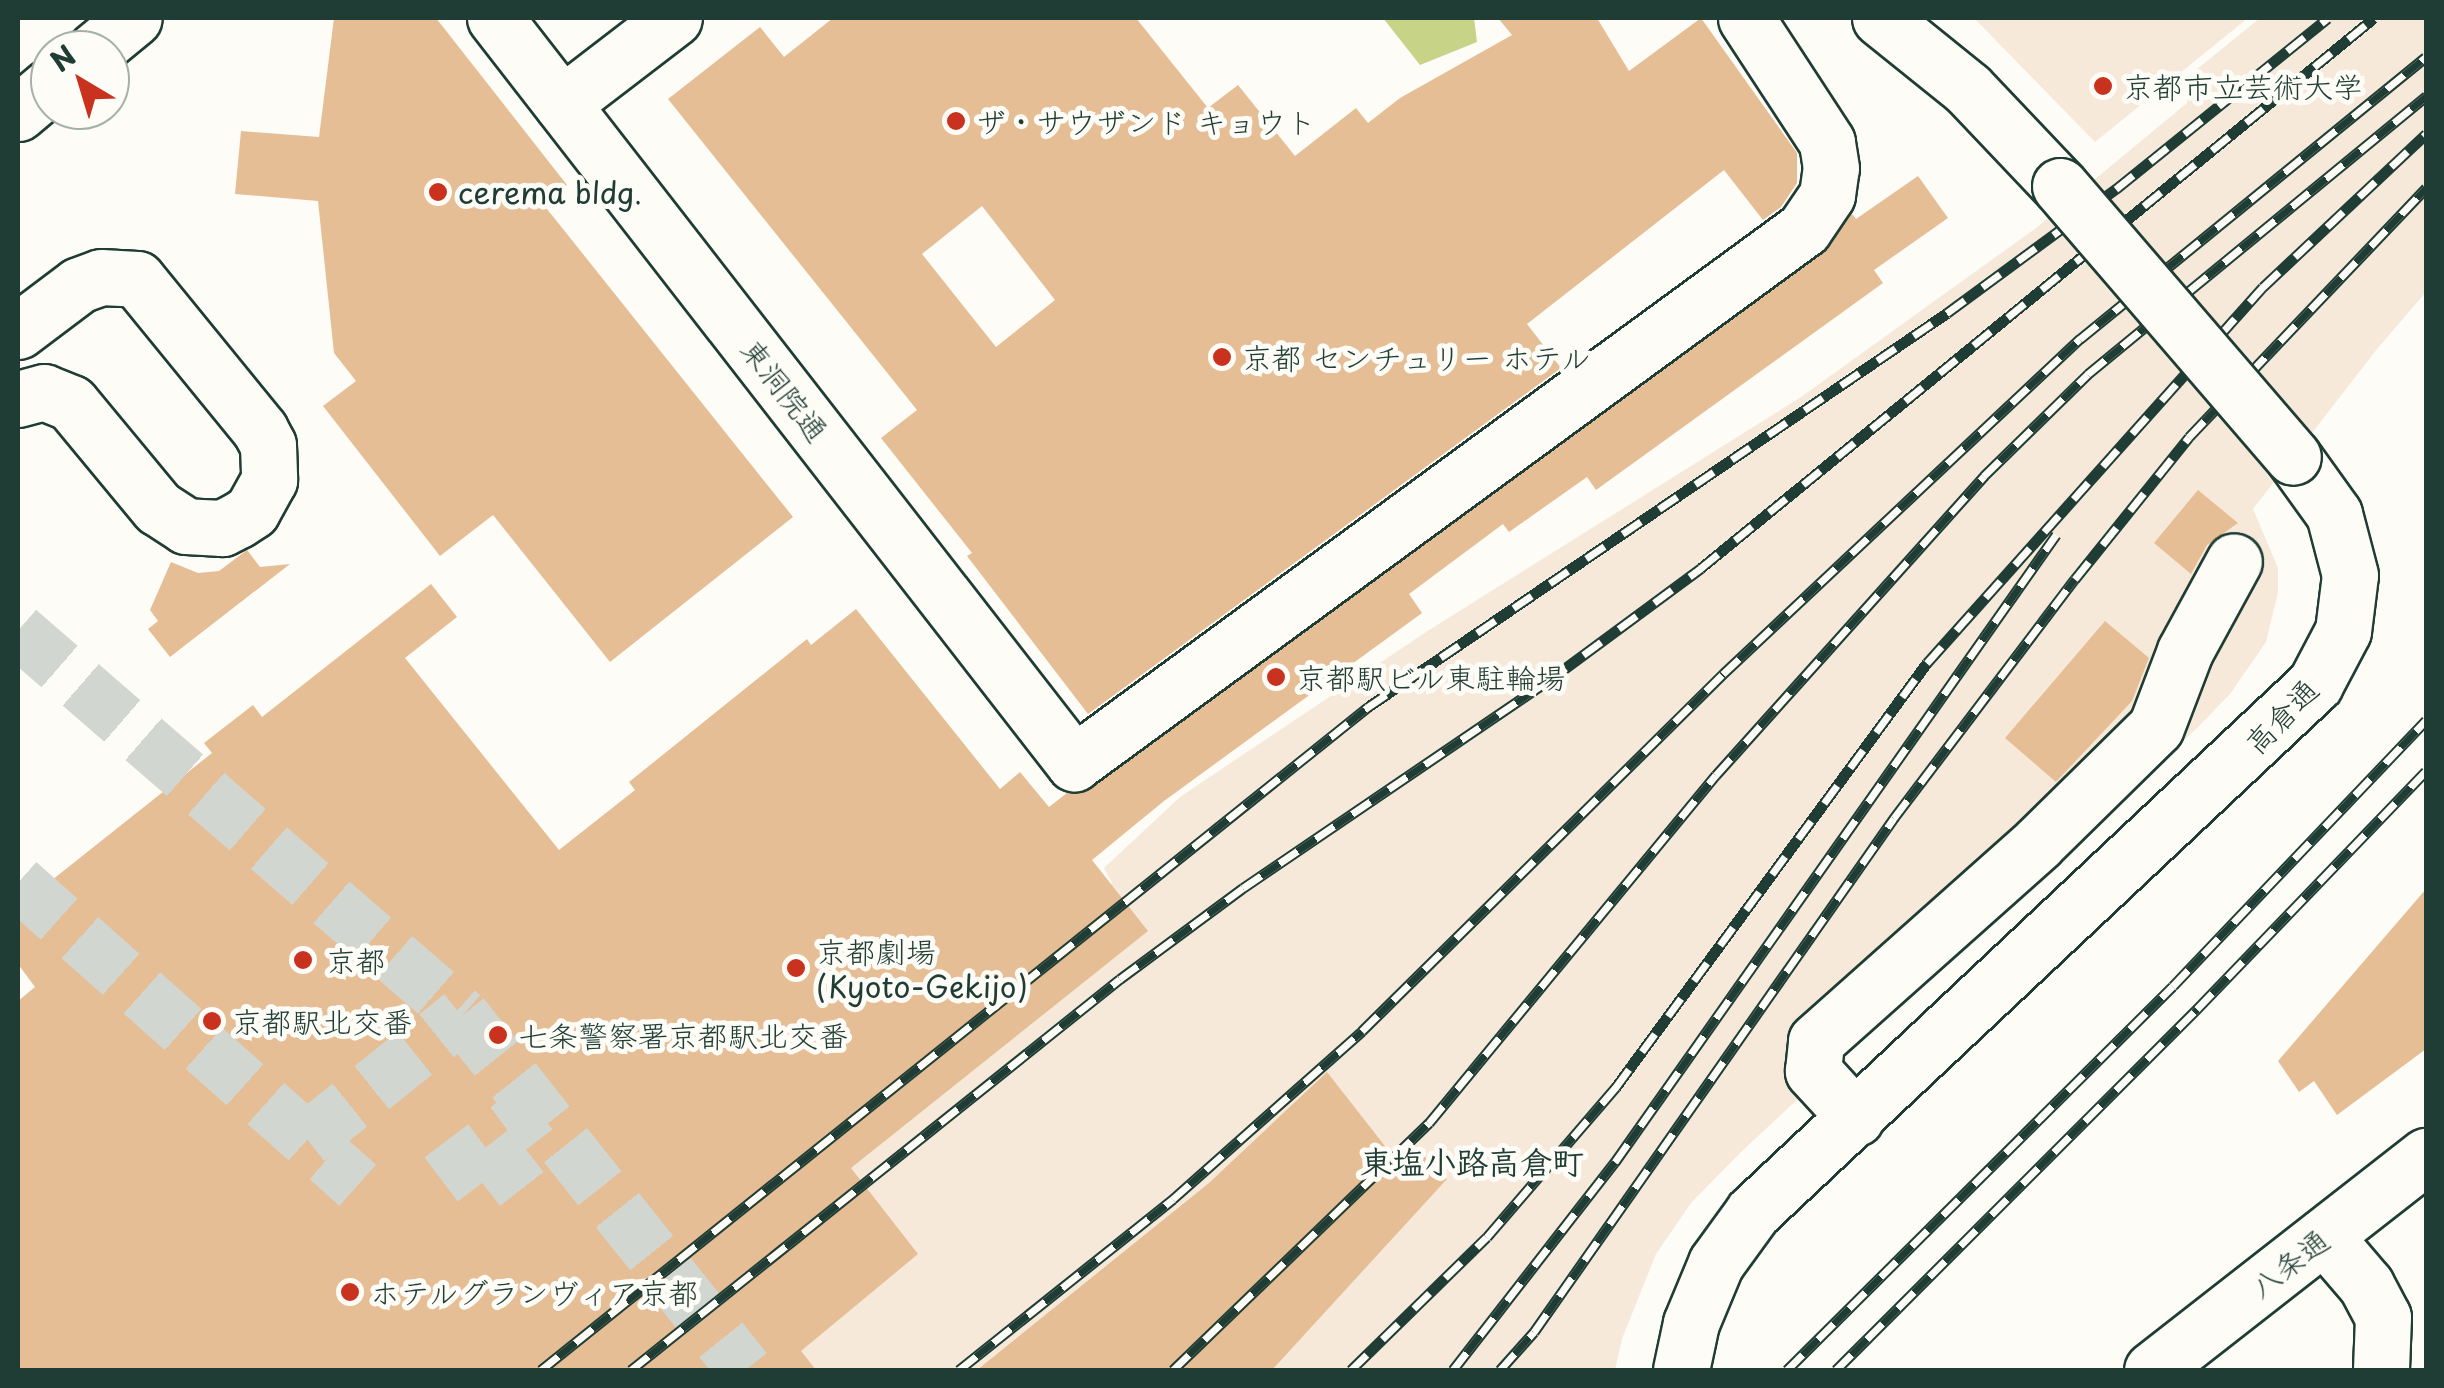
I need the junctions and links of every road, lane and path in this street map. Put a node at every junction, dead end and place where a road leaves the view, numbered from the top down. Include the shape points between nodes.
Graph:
1 (494, 18) edge
2 (674, 18) edge
3 (1746, 18) edge
4 (1880, 18) edge
5 (562, 104) junction
6 (18, 331) edge
7 (18, 399) edge
8 (2234, 561) dead end
9 (1856, 1118) junction
10 (2426, 1156) edge
11 (2324, 1236) junction
12 (1681, 1370) edge
13 (2152, 1370) edge
14 (2381, 1370) edge

1 - 5 street, 東洞院通
2 - 5 street
3 - 5 street, 東洞院通 via 1827,142 1826,195 1804,229 1074,763
4 - 9 street, 高倉通, bridge via 1980,100 2292,457 2334,514 2350,574 2343,631 2316,684
6 - 7 street via 79,285 101,277 138,279 260,430 268,445 269,480 238,520 222,528 186,526 158,508 71,403 44,392
8 - 9 street via 2185,650 2156,727 2038,843 1816,1040 1813,1071
9 - 12 street, 高倉通 via 1753,1212 1716,1263 1691,1323
10 - 11 street, 八条通
11 - 13 street, 八条通
11 - 14 street via 2384,1317

